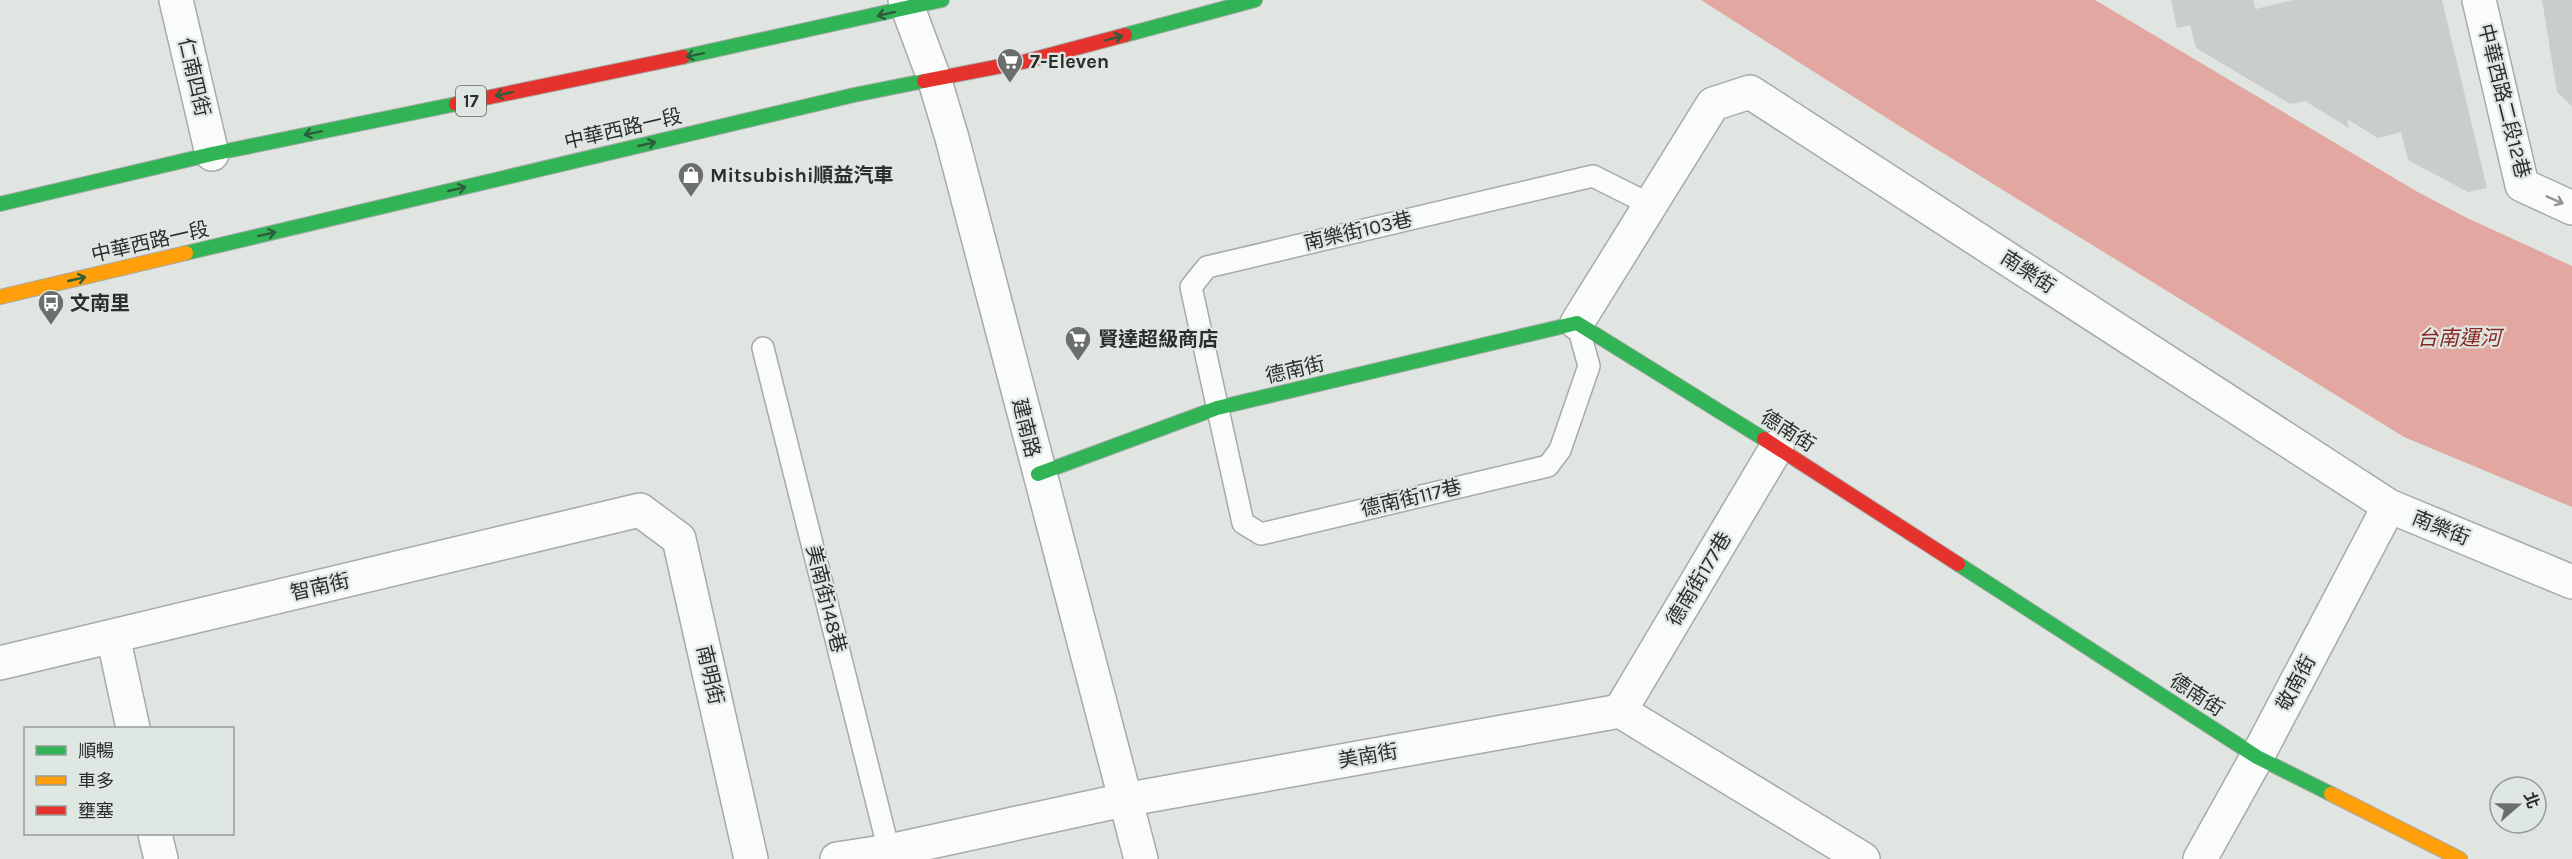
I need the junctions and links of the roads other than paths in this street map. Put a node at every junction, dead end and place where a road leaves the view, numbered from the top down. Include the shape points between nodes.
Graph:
1 (176, 0) edge
2 (942, 0) edge
3 (1255, 0) edge
4 (2479, 0) edge
5 (907, 4) edge
6 (934, 78) junction
7 (212, 154) junction
8 (0, 204) edge
9 (1649, 204) junction
10 (2572, 208) edge
11 (0, 297) edge
12 (1577, 323) junction
13 (763, 348) dead end
14 (1217, 408) junction
15 (1777, 447) junction
16 (1038, 474) junction
17 (2389, 506) junction
18 (640, 510) joint
19 (2572, 582) edge
20 (113, 636) junction
21 (0, 663) edge
22 (1620, 711) junction
23 (133, 727) edge
24 (2257, 757) junction
25 (1124, 800) junction
26 (155, 835) edge
27 (890, 855) edge
28 (161, 859) edge
29 (751, 859) edge
30 (837, 859) edge
31 (1141, 859) edge
32 (1863, 859) edge
33 (2200, 859) edge
34 (2460, 859) edge

1 - 7 street, 仁南四街
2 - 5 main road, 17
6 -> 3 main road, 中華西路一段 via 1027,61
4 -> 10 street, 中華西路二段12巷 via 2522,185
5 - 6 street, 建南路
5 -> 7 main road, 17
11 -> 6 main road, 中華西路一段
6 - 16 street, 建南路
7 - 8 main road, 17
9 - 12 street, 南樂街
9 - 14 lane, 南樂街103巷 via 1593,176 1207,267 1191,287
9 - 17 street, 南樂街 via 1713,104 1750,92
12 - 14 main road, 德南街
12 - 14 lane, 德南街117巷 via 1589,366 1560,450 1548,466 1261,534 1243,523
12 - 15 main road, 德南街
13 - 27 lane, 美南街148巷
14 - 16 main road, 德南街
15 - 22 street, 德南街177巷
15 - 24 main road, 德南街
16 - 25 street, 建南路
17 - 19 street, 南樂街
17 - 24 street, 敬南街
18 - 20 street, 智南街
18 - 29 street, 南明街 via 679,539
20 - 21 street, 智南街
20 - 23 street
22 - 25 street, 美南街
22 - 32 street
24 - 33 street, 敬南街
24 - 34 main road, 德南街
25 - 27 street, 美南街
25 - 31 street, 建南路
26 - 28 street
27 - 30 street, 美南街

